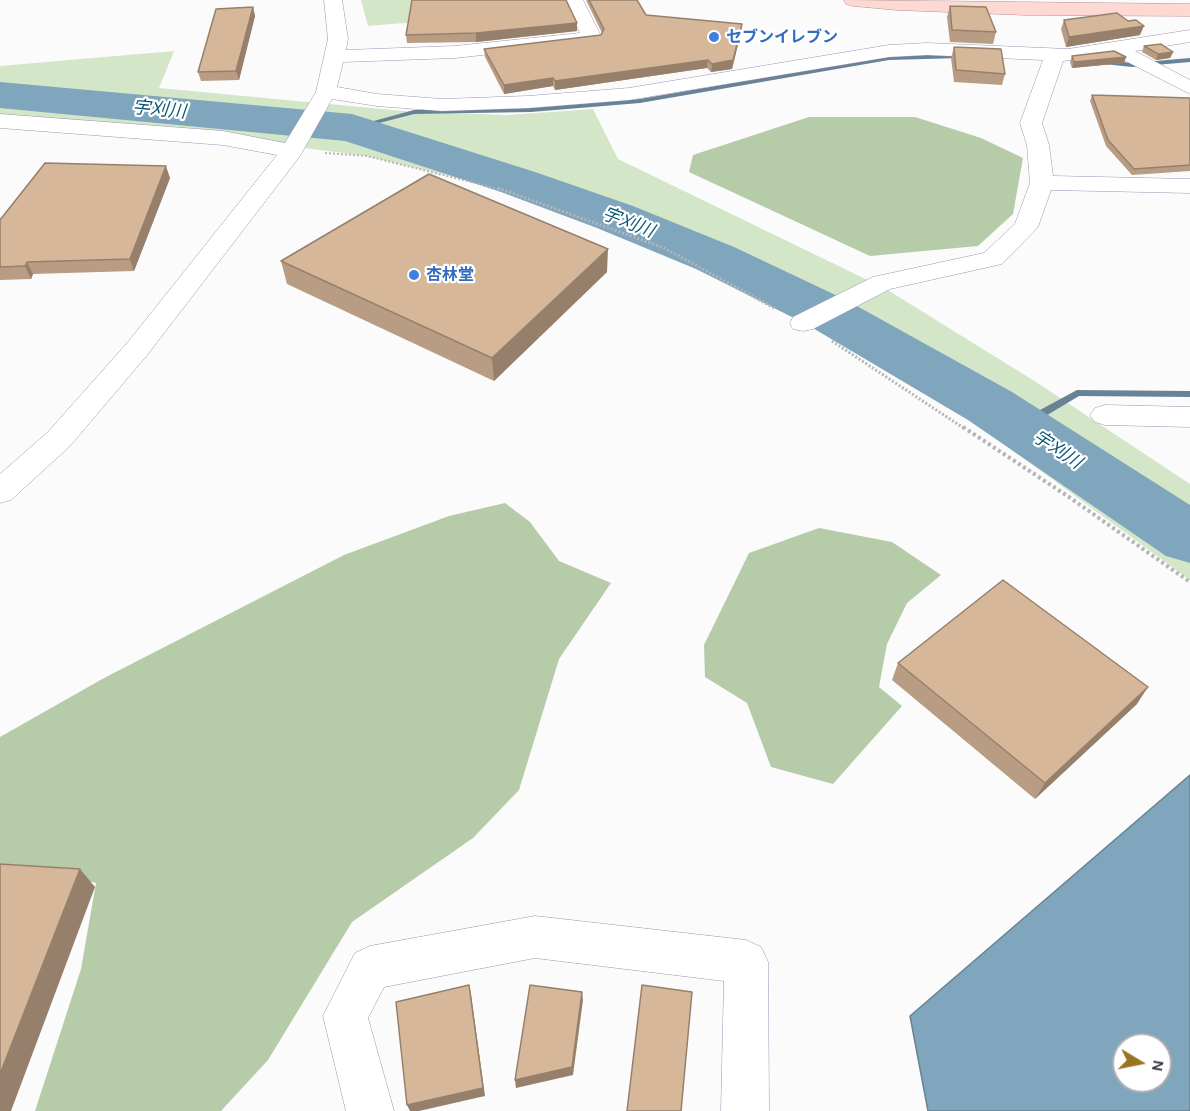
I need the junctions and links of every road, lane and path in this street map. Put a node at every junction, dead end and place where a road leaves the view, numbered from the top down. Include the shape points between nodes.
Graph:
1 (333, 0) edge
2 (574, 0) edge
3 (853, 0) edge
4 (896, 2) edge
5 (1190, 10) edge
6 (1190, 36) edge
7 (1117, 49) junction
8 (1055, 54) junction
9 (334, 56) junction
10 (1190, 88) edge
11 (326, 92) junction
12 (0, 121) edge
13 (292, 151) junction
14 (1042, 183) junction
15 (1190, 186) edge
16 (803, 323) junction
17 (1105, 416) dead end
18 (1190, 417) edge
19 (0, 458) edge
20 (31, 464) junction
21 (0, 492) edge
22 (1190, 582) edge
23 (370, 1111) edge
24 (745, 1111) edge

1 - 9 street via 338,39
2 - 9 street via 592,38 455,52
3 - 4 main road
4 - 5 main road via 1025,9
6 - 7 street
7 - 8 street
7 - 10 street
8 - 11 street via 889,51 629,94 528,102 442,105
8 - 14 street via 1031,123
9 - 11 street
11 - 13 street
12 - 13 street via 223,138
13 - 16 path via 367,156 495,188 664,248
13 - 20 street via 138,348 59,439
14 - 15 street
14 - 16 street via 1026,227 993,259 882,283
16 - 22 path
17 - 18 street
19 - 20 street
20 - 21 street
23 - 24 street via 345,1016 370,968 535,937 746,962

